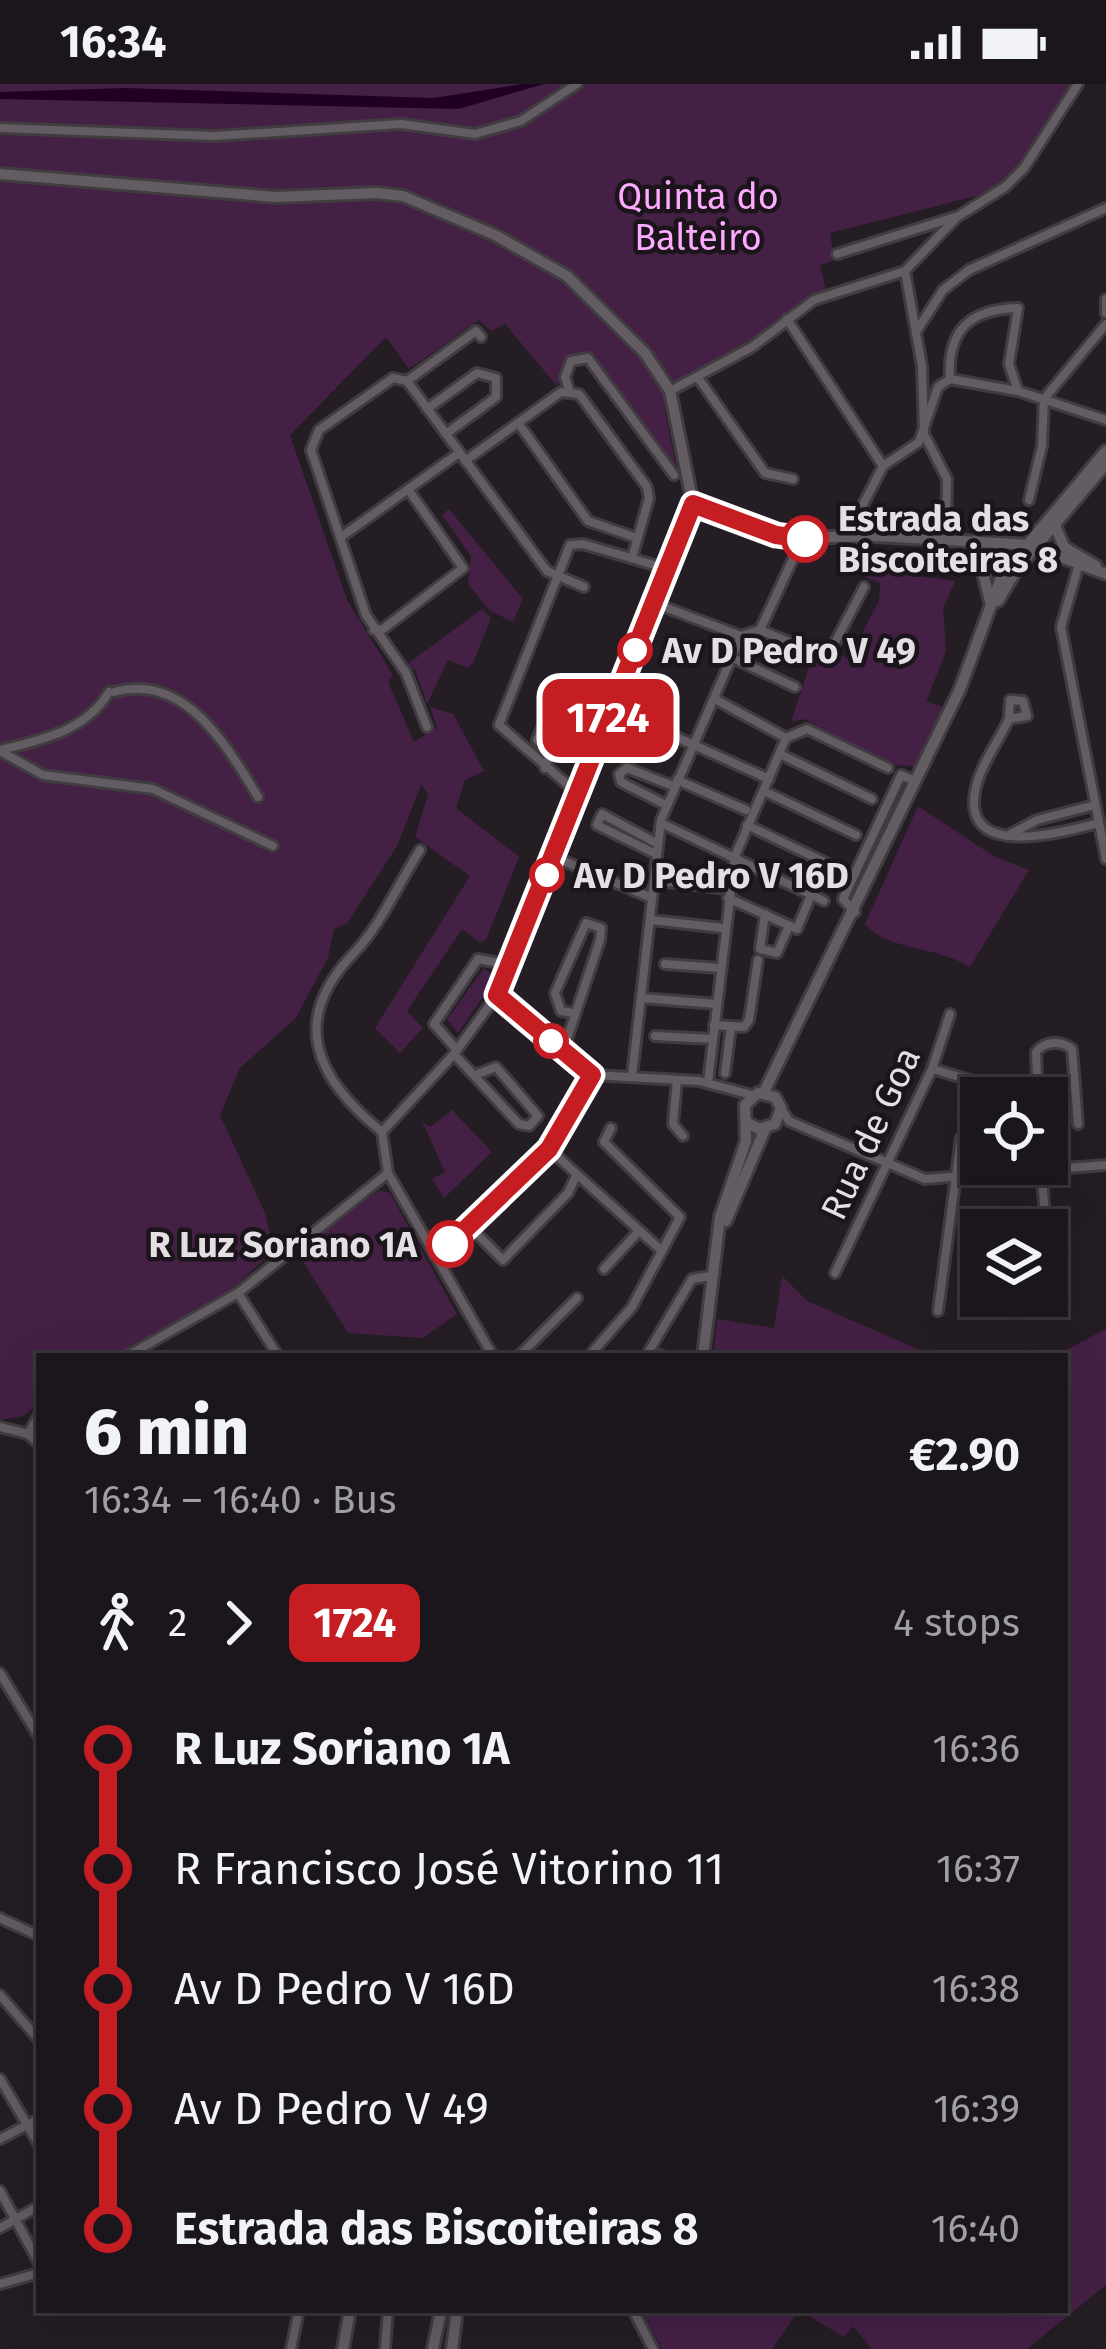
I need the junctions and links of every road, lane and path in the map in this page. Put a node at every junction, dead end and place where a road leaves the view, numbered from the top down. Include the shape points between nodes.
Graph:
1 (577, 84) edge
2 (1078, 84) edge
3 (0, 128) edge
4 (0, 174) edge
5 (1106, 208) edge
6 (957, 217) junction
7 (837, 254) dead end
8 (905, 271) junction
9 (1106, 299) edge
10 (1106, 313) edge
11 (788, 319) junction
12 (1106, 324) edge
13 (915, 333) junction
14 (482, 337) dead end
15 (699, 379) junction
16 (950, 379) junction
17 (406, 381) junction
18 (569, 389) junction
19 (670, 391) junction
20 (1018, 391) junction
21 (1044, 399) junction
22 (427, 409) junction
23 (1106, 419) edge
24 (519, 424) junction
25 (446, 434) junction
26 (924, 434) junction
27 (1106, 451) edge
28 (462, 457) junction
29 (1106, 464) edge
30 (883, 466) junction
31 (674, 476) dead end
32 (793, 479) dead end
33 (408, 489) junction
34 (1029, 500) dead end
35 (693, 504) junction
36 (1056, 526) junction
37 (847, 536) junction
38 (341, 537) junction
39 (637, 538) junction
40 (946, 540) junction
41 (975, 542) junction
42 (1033, 547) junction
43 (632, 558) junction
44 (793, 559) dead end
45 (1079, 564) junction
46 (668, 568) junction
47 (1104, 573) edge
48 (556, 578) junction
49 (584, 587) dead end
50 (864, 587) dead end
51 (654, 603) junction
52 (992, 608) junction
53 (374, 630) junction
54 (760, 630) junction
55 (741, 636) junction
56 (733, 658) junction
57 (795, 687) dead end
58 (715, 699) junction
59 (612, 708) junction
60 (1009, 719) dead end
61 (427, 727) dead end
62 (786, 738) junction
63 (694, 744) junction
64 (0, 751) edge
65 (550, 752) junction
66 (782, 755) junction
67 (544, 768) junction
68 (888, 769) dead end
69 (769, 779) junction
70 (675, 783) junction
71 (764, 790) junction
72 (578, 793) junction
73 (257, 797) dead end
74 (872, 800) dead end
75 (666, 805) junction
76 (1095, 806) junction
77 (746, 810) dead end
78 (1099, 823) junction
79 (661, 824) junction
80 (747, 825) junction
81 (856, 835) dead end
82 (1006, 837) junction
83 (273, 846) dead end
84 (1105, 847) edge
85 (657, 849) junction
86 (420, 850) dead end
87 (736, 856) junction
88 (554, 857) junction
89 (1106, 859) edge
90 (839, 868) dead end
91 (668, 882) dead end
92 (729, 893) junction
93 (811, 895) junction
94 (652, 898) junction
95 (824, 902) dead end
96 (765, 914) junction
97 (651, 920) junction
98 (793, 927) junction
99 (724, 928) junction
100 (758, 960) dead end
101 (510, 964) junction
102 (665, 964) dead end
103 (719, 968) junction
104 (497, 995) junction
105 (641, 998) junction
106 (716, 1004) junction
107 (573, 1013) junction
108 (950, 1014) dead end
109 (714, 1024) junction
110 (730, 1027) junction
111 (655, 1036) dead end
112 (713, 1039) junction
113 (563, 1051) junction
114 (455, 1052) junction
115 (932, 1069) junction
116 (725, 1073) dead end
117 (475, 1075) junction
118 (592, 1075) junction
119 (632, 1076) junction
120 (960, 1077) edge
121 (1035, 1077) edge
122 (677, 1080) junction
123 (708, 1082) junction
124 (764, 1099) junction
125 (789, 1121) junction
126 (748, 1123) junction
127 (1078, 1124) dead end
128 (770, 1127) junction
129 (611, 1129) dead end
130 (382, 1132) junction
131 (683, 1136) dead end
132 (549, 1149) junction
133 (960, 1158) edge
134 (1106, 1165) edge
135 (885, 1166) junction
136 (1068, 1166) edge
137 (388, 1173) junction
138 (576, 1176) junction
139 (959, 1179) junction
140 (469, 1226) junction
141 (637, 1233) junction
142 (717, 1240) junction
143 (662, 1251) junction
144 (436, 1258) junction
145 (604, 1269) dead end
146 (835, 1273) dead end
147 (710, 1276) junction
148 (238, 1293) junction
149 (577, 1298) dead end
150 (938, 1311) dead end
151 (133, 1353) edge
152 (276, 1353) edge
153 (491, 1353) edge
154 (522, 1353) edge
155 (592, 1353) edge
156 (648, 1353) edge
157 (703, 1353) edge
158 (36, 1419) edge
159 (0, 1426) edge
160 (28, 1434) junction
161 (36, 1441) edge
162 (0, 1673) edge
163 (36, 1732) edge
164 (0, 1918) edge
165 (36, 1935) edge
166 (0, 1995) edge
167 (36, 2037) edge
168 (0, 2081) edge
169 (36, 2121) edge
170 (28, 2125) junction
171 (0, 2139) edge
172 (36, 2140) edge
173 (0, 2191) edge
174 (36, 2208) edge
175 (15, 2220) junction
176 (0, 2228) edge
177 (36, 2258) edge
178 (36, 2274) edge
179 (0, 2284) edge
180 (298, 2313) edge
181 (349, 2313) edge
182 (388, 2313) edge
183 (440, 2313) edge
184 (634, 2313) edge
185 (456, 2315) edge
186 (291, 2349) edge
187 (343, 2349) edge
188 (385, 2349) edge
189 (434, 2349) edge
190 (452, 2349) edge
191 (653, 2349) edge

1 - 3 street via 521,121 475,134 401,124 215,136
2 - 6 street via 1006,187
4 - 19 street via 276,197 403,196 567,276 645,353
5 - 13 street via 969,271 943,290
6 - 7 street
6 - 8 street
8 - 11 street via 814,300
8 - 13 street
9 - 10 street
11 - 15 street
11 - 30 street
12 - 21 street
13 - 26 street
14 - 17 street via 476,331
15 - 19 street
15 - 32 street via 764,473
16 - 20 street
16 - 20 street via 952,340 969,317 1018,308 1010,364
16 - 26 street via 938,387
17 - 22 street
17 - 38 street via 393,378 314,438 310,450
18 - 24 street
18 - 31 street via 566,369 587,358
18 - 39 street via 647,488
19 - 35 street
20 - 21 street
21 - 23 street
21 - 34 street
22 - 25 street
22 - 25 street via 477,373 496,378 496,397
24 - 28 street
24 - 39 street via 588,521
25 - 28 street
26 - 30 street via 911,452
26 - 40 street via 947,479
27 - 42 street
28 - 33 street
28 - 48 street
29 - 36 street
30 - 37 street
33 - 38 street
33 - 53 street via 463,568
35 - 37 street via 788,538
35 - 46 street
36 - 42 street
36 - 47 street via 1064,548
37 - 40 street
38 - 53 street
39 - 43 street
40 - 41 street
41 - 42 street
41 - 52 street
42 - 45 street
42 - 52 street
43 - 46 street
43 - 48 street via 570,545
44 - 54 street
45 - 47 street
45 - 76 street via 1061,627
46 - 51 street
48 - 49 street
48 - 67 street via 499,725
50 - 54 street via 826,658
51 - 55 street
51 - 59 street
52 - 124 street
53 - 61 street via 406,673
54 - 55 street
55 - 56 street
56 - 57 street
56 - 58 street
58 - 62 street
58 - 63 street
59 - 63 street
59 - 72 street
60 - 82 street via 975,790 986,828
62 - 66 street
62 - 68 street via 807,729
63 - 69 street
63 - 70 street
64 - 73 street via 66,731 111,692 149,688 198,714
64 - 83 street via 43,776 153,789
65 - 65 street via 577,686 562,680 537,740
65 - 67 street
66 - 69 street
66 - 74 street
67 - 72 street
69 - 71 street
70 - 75 street
70 - 75 street via 627,768 619,774
70 - 77 street
71 - 80 street
71 - 81 street
72 - 88 street
75 - 79 street
76 - 78 street
76 - 82 street via 1036,820
78 - 82 street
78 - 84 street
79 - 85 street
79 - 87 street
80 - 87 street
80 - 90 street
84 - 89 street
85 - 85 street via 602,814 597,825
85 - 94 street
86 - 130 street via 314,1011 313,1031 331,1071 356,1111
87 - 92 street
87 - 93 street
88 - 94 street
88 - 101 street
91 - 92 street
92 - 96 street
92 - 99 street
93 - 95 street
93 - 98 street
94 - 97 street
96 - 98 street
96 - 98 street via 760,949 777,953
97 - 99 street
97 - 105 street
99 - 103 street
100 - 110 street via 748,1020
101 - 104 street
101 - 114 street via 478,959 434,1024
102 - 103 street
103 - 106 street
104 - 113 street
104 - 114 street
105 - 106 street
105 - 119 street
106 - 109 street
107 - 107 street via 600,940 601,928 586,923 555,993 561,1011
107 - 113 street
108 - 115 street, Rua de Goa
109 - 110 street
109 - 112 street
110 - 116 street
111 - 112 street
112 - 123 street
113 - 118 street
114 - 117 street
114 - 130 street
115 - 120 street
115 - 135 street, Rua de Goa
117 - 117 street via 519,1124 538,1116 496,1066
118 - 119 street
118 - 132 street
119 - 122 street
121 - 127 street via 1036,1052 1052,1043 1072,1049
122 - 123 street
122 - 131 street via 673,1124
123 - 124 street
124 - 125 street
124 - 126 street
124 - 128 street
125 - 128 street
125 - 135 street
126 - 128 street
126 - 142 street
128 - 142 street
129 - 143 street via 604,1142 680,1217
130 - 137 street
132 - 138 street
132 - 140 street
133 - 139 street
134 - 136 street
135 - 139 street
135 - 146 street, Rua de Goa
137 - 144 street
137 - 148 street
138 - 140 street via 503,1260
138 - 141 street
139 - 150 street
140 - 144 street
141 - 143 street
141 - 145 street
142 - 147 street
143 - 155 street via 632,1307
144 - 153 street
147 - 156 street via 692,1279
147 - 157 street
148 - 151 street
148 - 152 street
149 - 154 street
158 - 160 street
159 - 160 street
160 - 161 street
162 - 163 street
164 - 165 street
166 - 167 street
168 - 170 street
169 - 170 street
170 - 171 street
170 - 172 street
173 - 175 street
174 - 175 street
175 - 176 street
175 - 177 street
178 - 179 street
180 - 186 street
181 - 187 street
182 - 188 street
183 - 185 street
183 - 189 street
184 - 191 street
185 - 190 street

